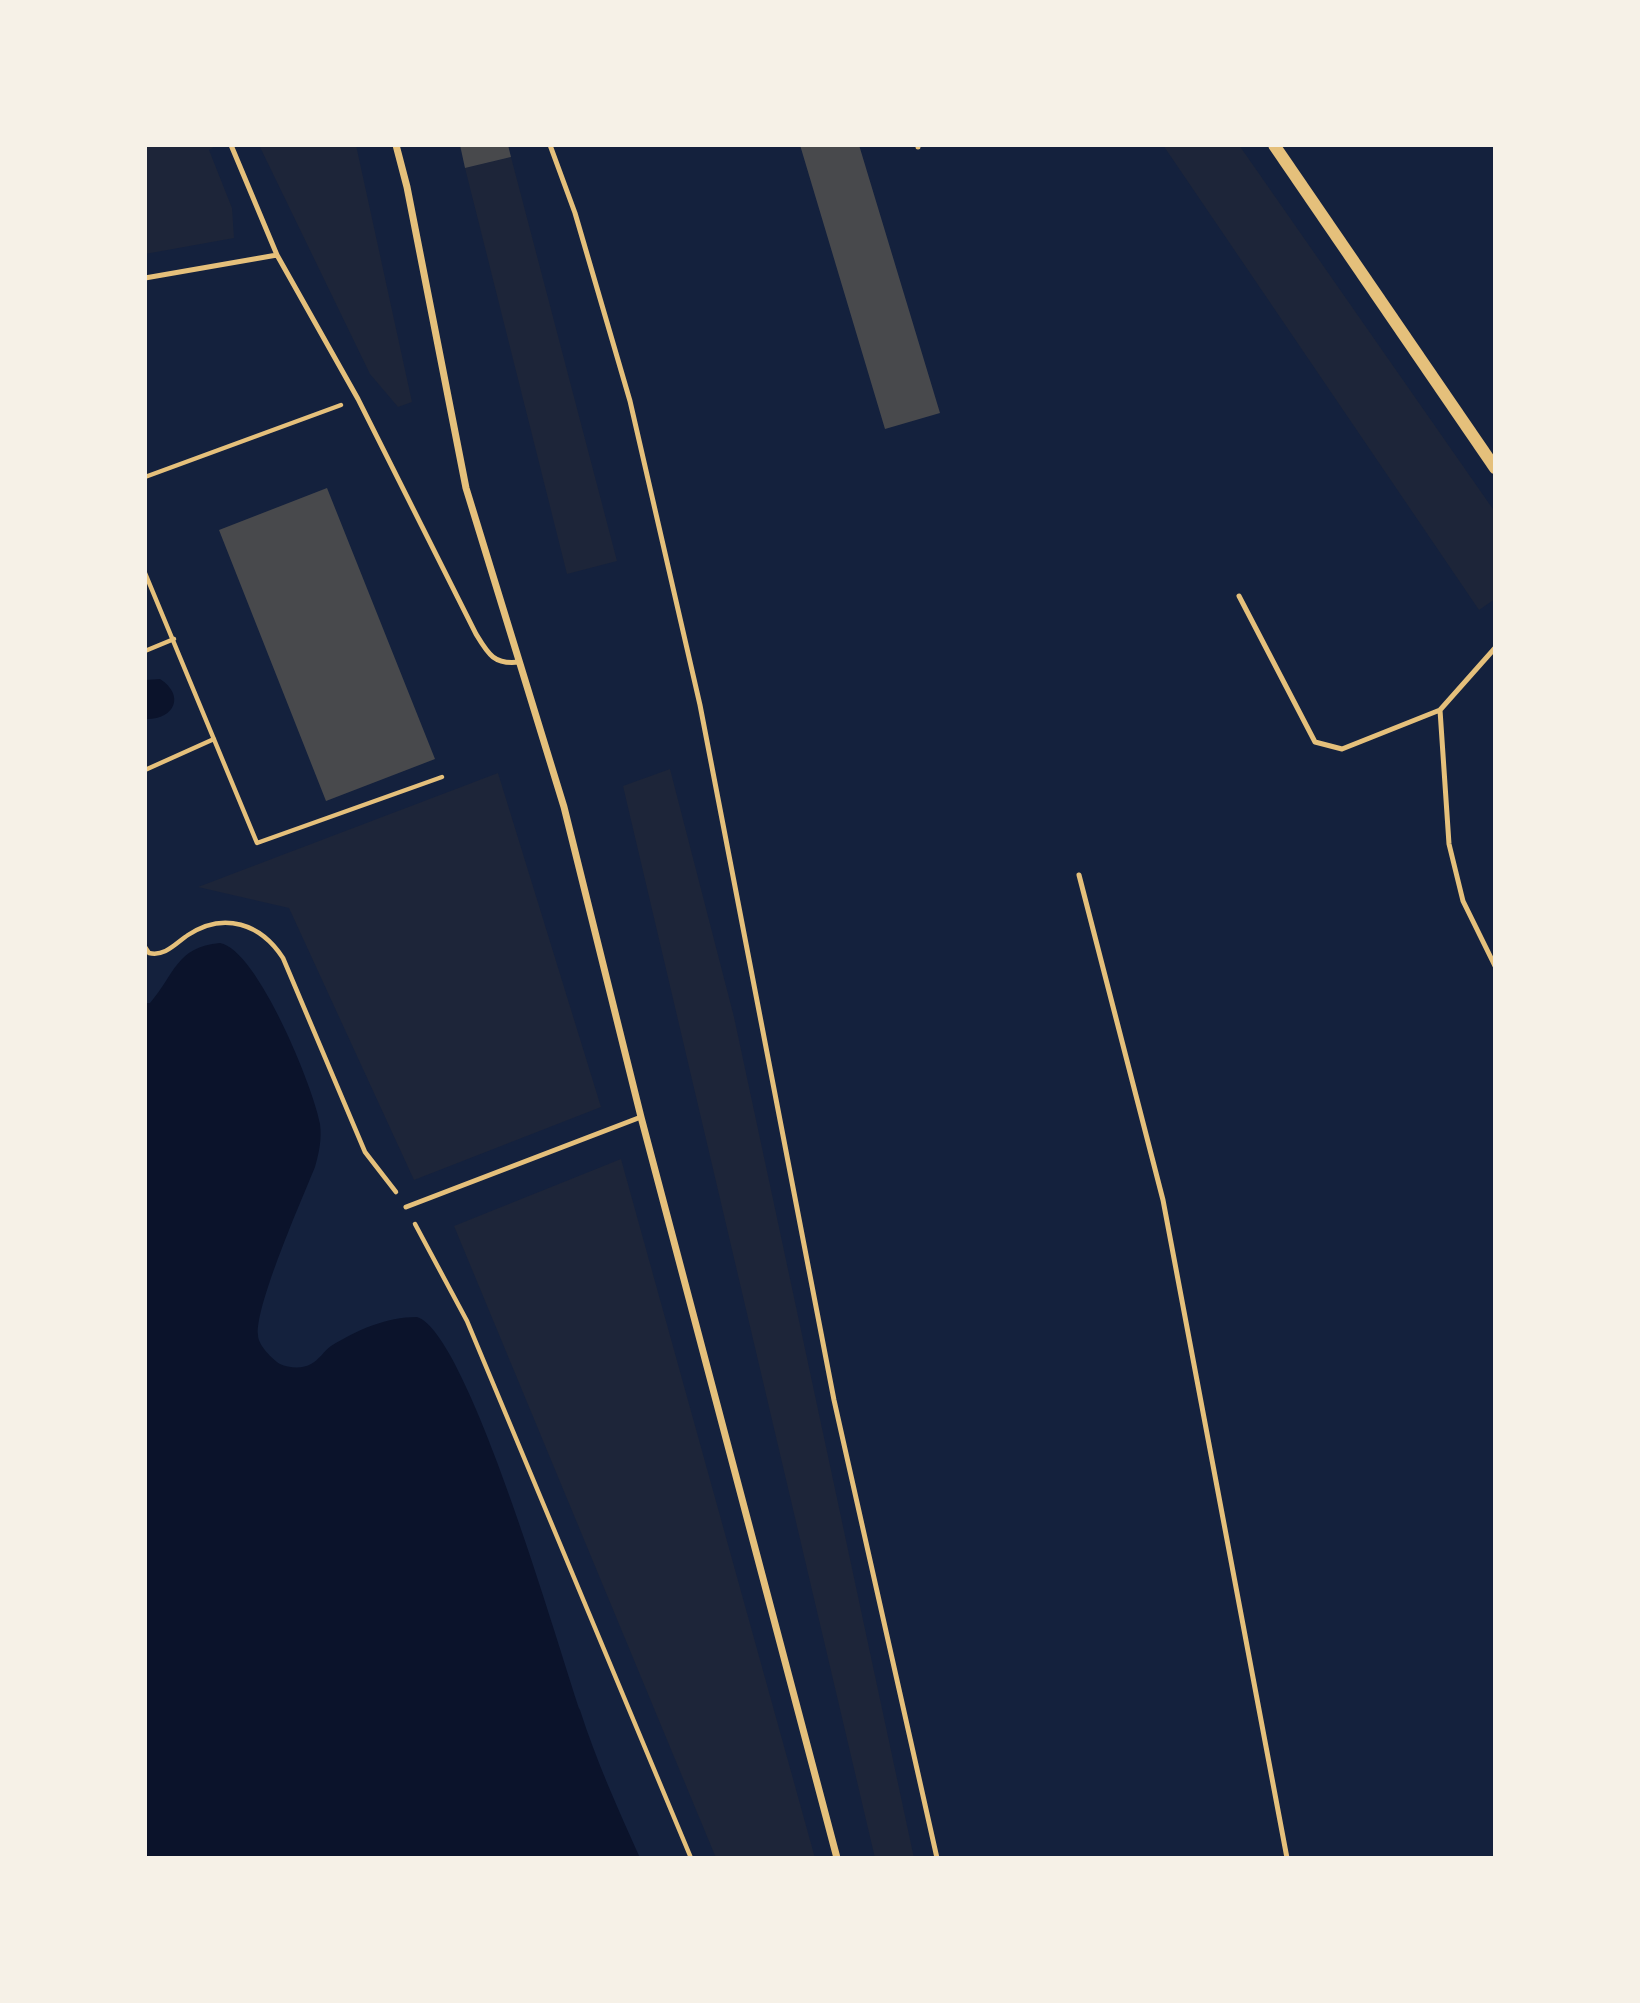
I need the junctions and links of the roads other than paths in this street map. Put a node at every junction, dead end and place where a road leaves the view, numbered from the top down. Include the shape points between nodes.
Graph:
1 (231, 145) edge
2 (396, 145) edge
3 (550, 145) edge
4 (1274, 145) edge
5 (277, 255) junction
6 (145, 278) edge
7 (1495, 468) edge
8 (1239, 596) dead end
9 (1495, 648) edge
10 (519, 662) junction
11 (1440, 710) junction
12 (1079, 875) dead end
13 (1495, 966) edge
14 (640, 1117) junction
15 (406, 1207) road end
16 (837, 1858) edge
17 (937, 1858) edge
18 (1287, 1858) edge

1 - 5 lane
2 - 10 street via 460,462
3 - 17 lane via 575,213 630,401 697,691 834,1401
4 - 7 street
5 - 6 lane
5 - 10 lane via 358,399 476,634 491,658 502,664
8 - 11 lane via 1315,742 1342,749
9 - 11 lane
10 - 14 street via 564,807
11 - 13 lane via 1449,844 1463,901
12 - 18 lane via 1163,1200
14 - 15 lane
14 - 16 street

